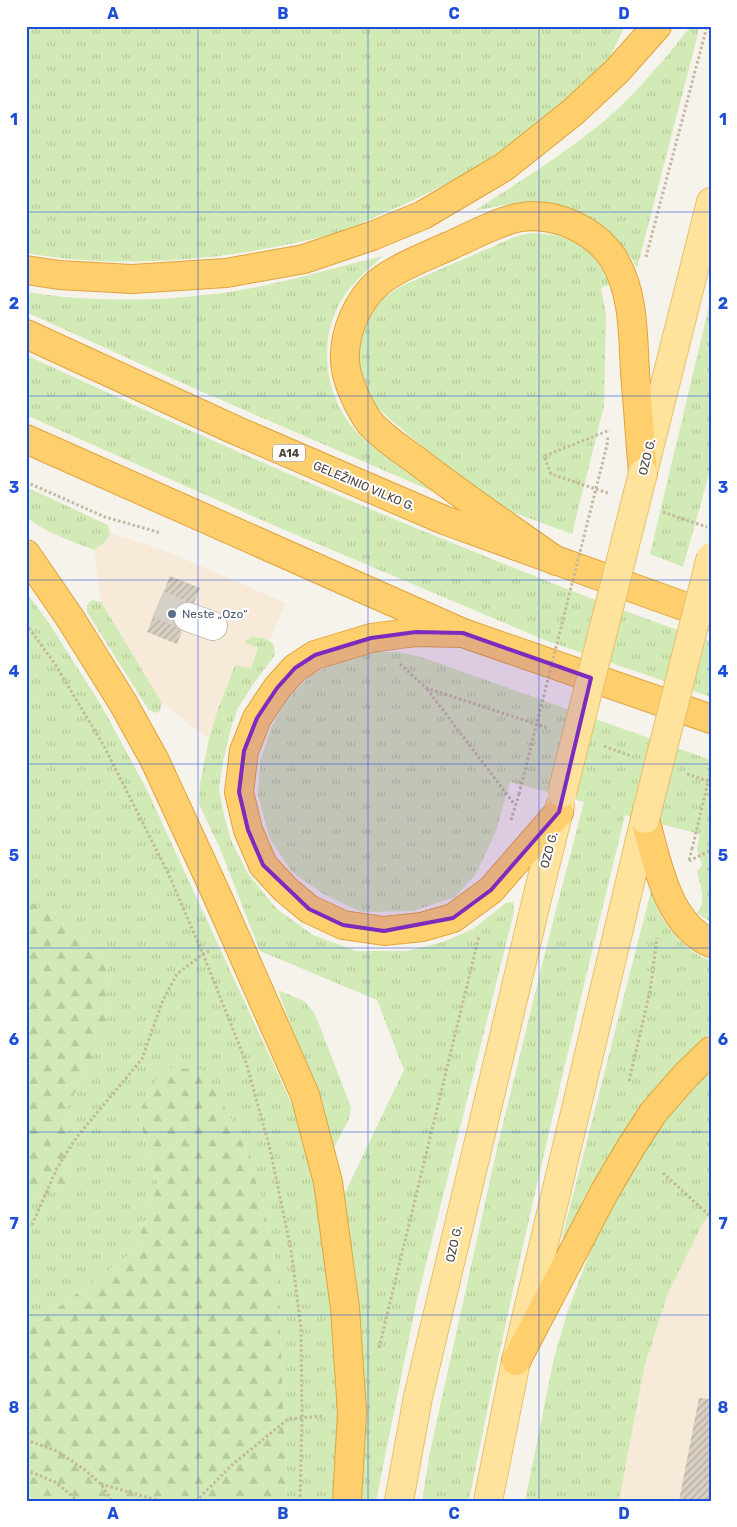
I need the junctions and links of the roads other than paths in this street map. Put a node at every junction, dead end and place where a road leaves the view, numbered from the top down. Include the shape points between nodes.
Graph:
1 (657, 26) edge
2 (711, 202) edge
3 (26, 270) edge
4 (26, 334) edge
5 (26, 438) edge
6 (643, 473) junction
7 (26, 554) edge
8 (711, 557) edge
9 (556, 561) junction
10 (711, 616) edge
11 (463, 633) junction
12 (711, 719) edge
13 (561, 802) junction
14 (645, 819) junction
15 (711, 943) edge
16 (711, 1051) edge
17 (516, 1361) junction
18 (346, 1501) edge
19 (399, 1501) edge
20 (488, 1501) edge

1 - 3 highway via 574,112 504,168 423,215 372,236 304,259 226,273 132,279
2 - 6 main road, OZO G.
4 - 9 highway, GELEŽINIO VILKO G. / A14 via 235,430 444,520
5 - 11 highway
6 - 9 highway via 631,312 626,286 613,259 581,228 549,218 522,217 414,262 381,280 370,290 349,330 344,360 361,410 383,435
6 - 13 main road, OZO G., bridge
7 - 18 highway via 70,618 154,759 305,1095 328,1182 345,1308 352,1413
8 - 14 main road, bridge
9 - 10 highway, GELEŽINIO VILKO G. / A14
11 - 12 highway
11 - 13 highway via 416,632 371,638 315,655 295,668 277,688 257,718 244,751 240,792 248,830 264,865 309,909 343,925 384,931 422,927 453,918 491,890
13 - 19 main road, OZO G. via 418,1397
14 - 15 highway via 667,894 680,917 699,938
14 - 17 main road
16 - 17 highway via 653,1113 631,1147
17 - 20 main road

